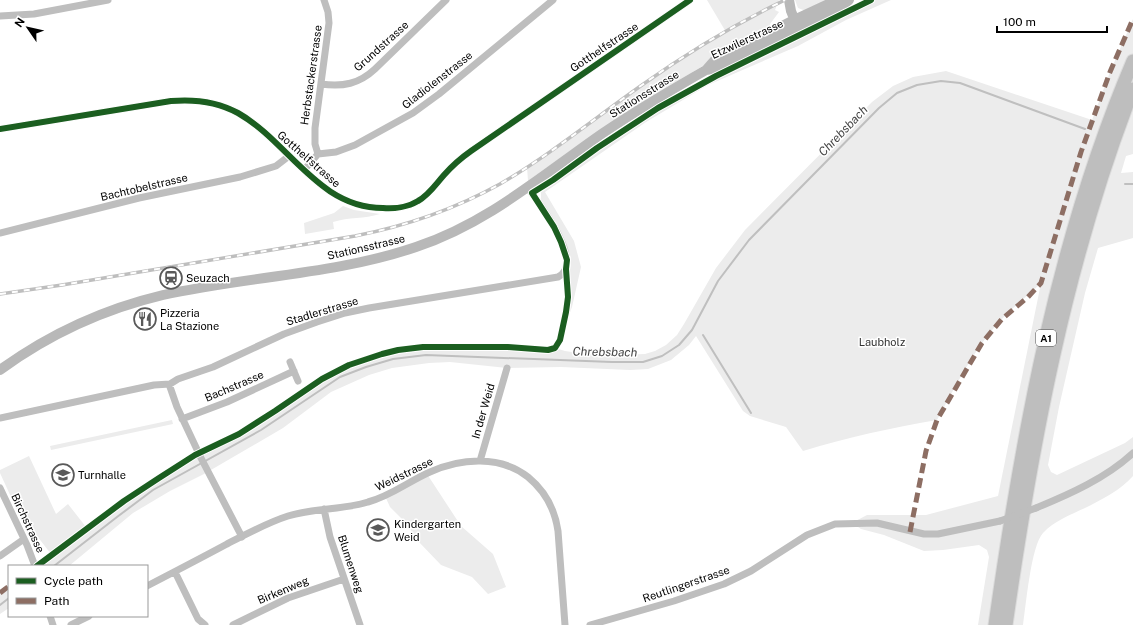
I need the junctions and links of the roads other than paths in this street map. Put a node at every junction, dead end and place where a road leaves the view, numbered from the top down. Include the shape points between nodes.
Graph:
1 (108, 0) edge
2 (324, 0) edge
3 (446, 0) edge
4 (553, 0) edge
5 (690, 0) edge
6 (789, 0) edge
7 (843, 0) edge
8 (849, 0) edge
9 (0, 16) edge
10 (796, 24) junction
11 (1133, 61) edge
12 (706, 70) joint
13 (321, 84) junction
14 (1133, 89) edge
15 (0, 130) edge
16 (318, 154) junction
17 (289, 156) junction
18 (304, 170) junction
19 (528, 188) junction
20 (0, 233) edge
21 (290, 362) dead end
22 (507, 368) dead end
23 (0, 370) edge
24 (294, 371) junction
25 (298, 380) dead end
26 (169, 384) junction
27 (0, 418) edge
28 (182, 419) junction
29 (1133, 453) edge
30 (480, 461) junction
31 (0, 488) edge
32 (324, 509) junction
33 (242, 537) junction
34 (24, 539) junction
35 (0, 556) edge
36 (35, 565) edge
37 (175, 572) junction
38 (344, 579) junction
39 (148, 586) edge
40 (87, 617) edge
41 (71, 625) edge
42 (205, 625) edge
43 (232, 625) edge
44 (360, 625) edge
45 (565, 625) edge
46 (590, 625) edge
47 (995, 625) edge
48 (1006, 625) edge

1 - 9 street via 34,14
2 - 13 street, Herbstackerstrasse via 329,23
3 - 13 street, Grundstrasse via 365,77 354,83 342,85
4 - 16 street, Gladiolenstrasse via 440,94 413,113 355,145 336,152
5 - 18 street, Gotthelfstrasse via 471,151 426,195 413,203 402,207 385,208 357,205 332,193
6 - 10 main road
7 - 10 main road, Etzwilerstrasse via 835,1
8 - 10 main road, Etzwilerstrasse via 839,8
10 - 12 main road, Etzwilerstrasse via 717,68
11 - 47 highway, A1 via 1097,157 1055,300 1025,439
12 - 19 main road, Stationsstrasse via 602,134
13 - 16 street, Herbstackerstrasse via 315,128
14 - 48 highway, A1 via 1099,185 1066,299 1030,473
15 - 17 street, Gotthelfstrasse via 171,101 198,101 221,106 243,116
16 - 18 street
17 - 18 street, Gotthelfstrasse
17 - 20 street, Bachtobelstrasse via 276,166 240,177 139,198
19 - 23 main road, Stationsstrasse via 463,228 432,242 395,254 319,270 186,290 123,306 59,333
19 - 26 street, Stadlerstrasse via 548,216 561,242 567,263 560,276 345,313 289,332
21 - 24 street
22 - 30 street, In der Weid
24 - 25 street
24 - 28 street, Bachstrasse via 227,402
26 - 27 street, Stadlerstrasse
26 - 28 street
28 - 33 street
29 - 46 street, Reutlingerstrasse, bridge via 1092,482 1056,500 1000,521 938,534 924,534 877,523 835,524 807,535 751,571 724,584
30 - 32 street, Weidstrasse via 455,464 437,470 368,502
30 - 45 street, Weidstrasse via 496,463 519,471 538,486 548,500 557,526
31 - 34 street, Birchstrasse
32 - 33 street, Weidstrasse via 283,518
32 - 38 street, Blumenweg
33 - 37 street, Weidstrasse
34 - 35 street
34 - 36 street, Birchstrasse
37 - 39 street, Weidstrasse
37 - 42 street via 198,619
38 - 43 street, Birkenweg via 288,598
38 - 44 street, Blumenweg
40 - 41 street

